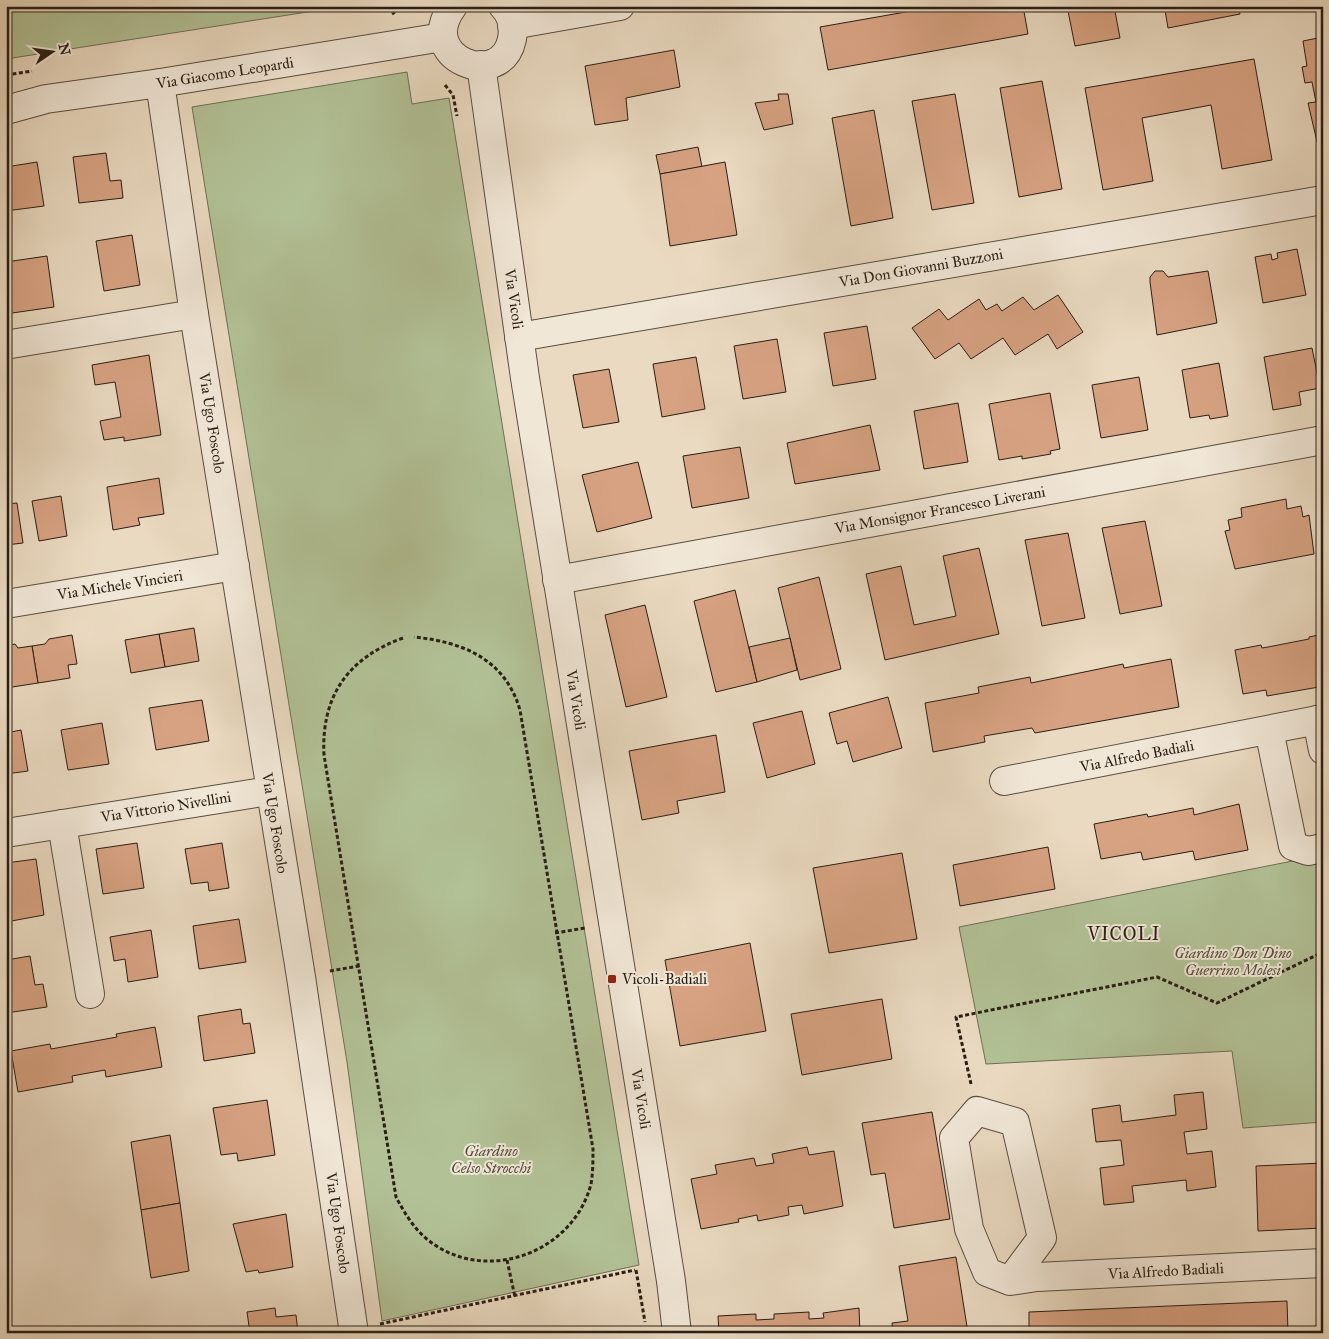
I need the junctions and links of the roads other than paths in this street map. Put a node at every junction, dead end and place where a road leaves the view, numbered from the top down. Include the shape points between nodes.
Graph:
1 (453, 6) edge
2 (620, 6) edge
3 (508, 15) edge
4 (443, 37) junction
5 (481, 66) junction
6 (160, 83) junction
7 (6, 110) edge
8 (1323, 200) edge
9 (194, 314) junction
10 (519, 337) junction
11 (11, 344) dead end
12 (1323, 440) edge
13 (234, 566) junction
14 (557, 580) junction
15 (6, 604) edge
16 (1320, 720) edge
17 (1269, 730) junction
18 (1323, 750) edge
19 (1004, 781) dead end
20 (269, 791) junction
21 (62, 824) junction
22 (6, 833) edge
23 (1323, 848) edge
24 (90, 994) dead end
25 (1323, 1263) edge
26 (1010, 1281) junction
27 (354, 1333) edge
28 (677, 1333) edge

1 - 4 street via 443,25
2 - 3 street
3 - 5 street via 511,44 497,60
4 - 5 street via 454,57 464,63
4 - 6 street, Via Giacomo Leopardi
5 - 10 street, Via Vicoli
6 - 7 street, Via Giacomo Leopardi via 46,99
6 - 9 street, Via Ugo Foscolo
8 - 10 street, Via Don Giovanni Buzzoni
9 - 11 street
9 - 13 street, Via Ugo Foscolo
10 - 14 street, Via Vicoli
12 - 14 street, Via Monsignor Francesco Liverani
13 - 15 street, Via Michele Vincieri
13 - 20 street, Via Ugo Foscolo
14 - 28 street, Via Vicoli
16 - 17 street, Via Alfredo Badiali
16 - 18 street, Via Alfredo Badiali
17 - 19 street, Via Alfredo Badiali
17 - 23 street via 1292,846 1308,851
20 - 21 street, Via Vittorio Nivellini
20 - 27 street, Via Ugo Foscolo via 301,977
21 - 22 street, Via Vittorio Nivellini
21 - 24 street
25 - 26 street, Via Alfredo Badiali
26 - 26 street via 987,1272 969,1230 954,1138 977,1111 1015,1122 1042,1238

